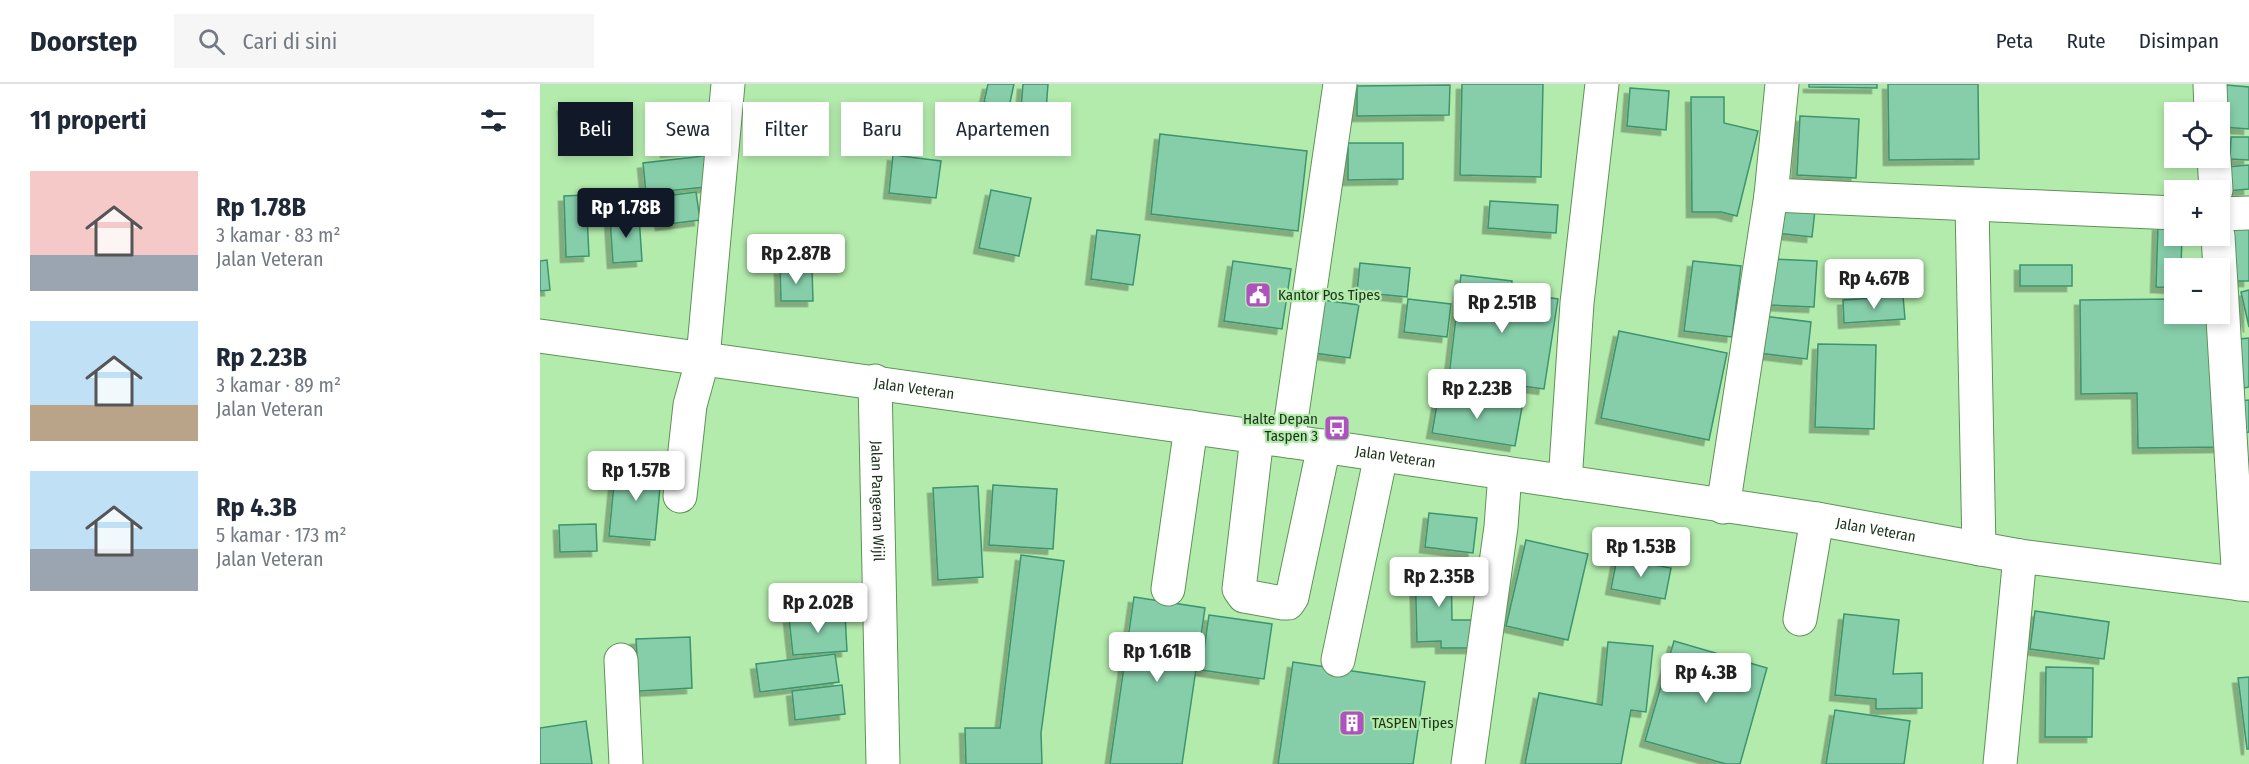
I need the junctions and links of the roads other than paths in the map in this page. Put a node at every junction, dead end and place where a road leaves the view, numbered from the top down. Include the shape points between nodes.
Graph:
1 (728, 84) edge
2 (1340, 84) edge
3 (1602, 84) edge
4 (1782, 84) edge
5 (2210, 84) edge
6 (2211, 102) edge
7 (1771, 195) junction
8 (1972, 205) junction
9 (2164, 213) edge
10 (2249, 213) edge
11 (2230, 214) edge
12 (2219, 246) edge
13 (540, 336) edge
14 (703, 358) junction
15 (876, 381) junction
16 (1191, 427) junction
17 (1273, 439) junction
18 (1324, 446) junction
19 (1381, 455) junction
20 (1505, 473) junction
21 (1565, 482) junction
22 (680, 496) dead end
23 (1723, 507) junction
24 (1817, 519) junction
25 (1979, 549) junction
26 (2020, 556) junction
27 (2244, 585) edge
28 (1168, 589) dead end
29 (1800, 619) dead end
30 (621, 660) dead end
31 (1338, 660) dead end
32 (626, 764) edge
33 (883, 764) edge
34 (1468, 764) edge
35 (2000, 764) edge

1 - 14 street
2 - 17 street
3 - 21 street via 1577,303
4 - 7 street
5 - 6 street
7 - 8 street
7 - 23 street
8 - 9 street
8 - 25 street
10 - 11 street
12 - 27 street
13 - 14 street, Jalan Veteran
14 - 15 street, Jalan Veteran
14 - 22 street via 690,405
15 - 16 street, Jalan Veteran
15 - 33 street, Jalan Pangeran Wijil
16 - 17 street, Jalan Veteran
16 - 28 street
17 - 18 street, Jalan Veteran
17 - 18 street via 1239,590 1244,596 1283,603 1292,597
18 - 19 street, Jalan Veteran
19 - 20 street, Jalan Veteran
19 - 31 street
20 - 21 street, Jalan Veteran
20 - 34 street
21 - 23 street, Jalan Veteran
23 - 24 street, Jalan Veteran
24 - 25 street, Jalan Veteran
24 - 29 street
25 - 26 street, Jalan Veteran
26 - 27 street, Jalan Veteran
26 - 35 street
30 - 32 street

